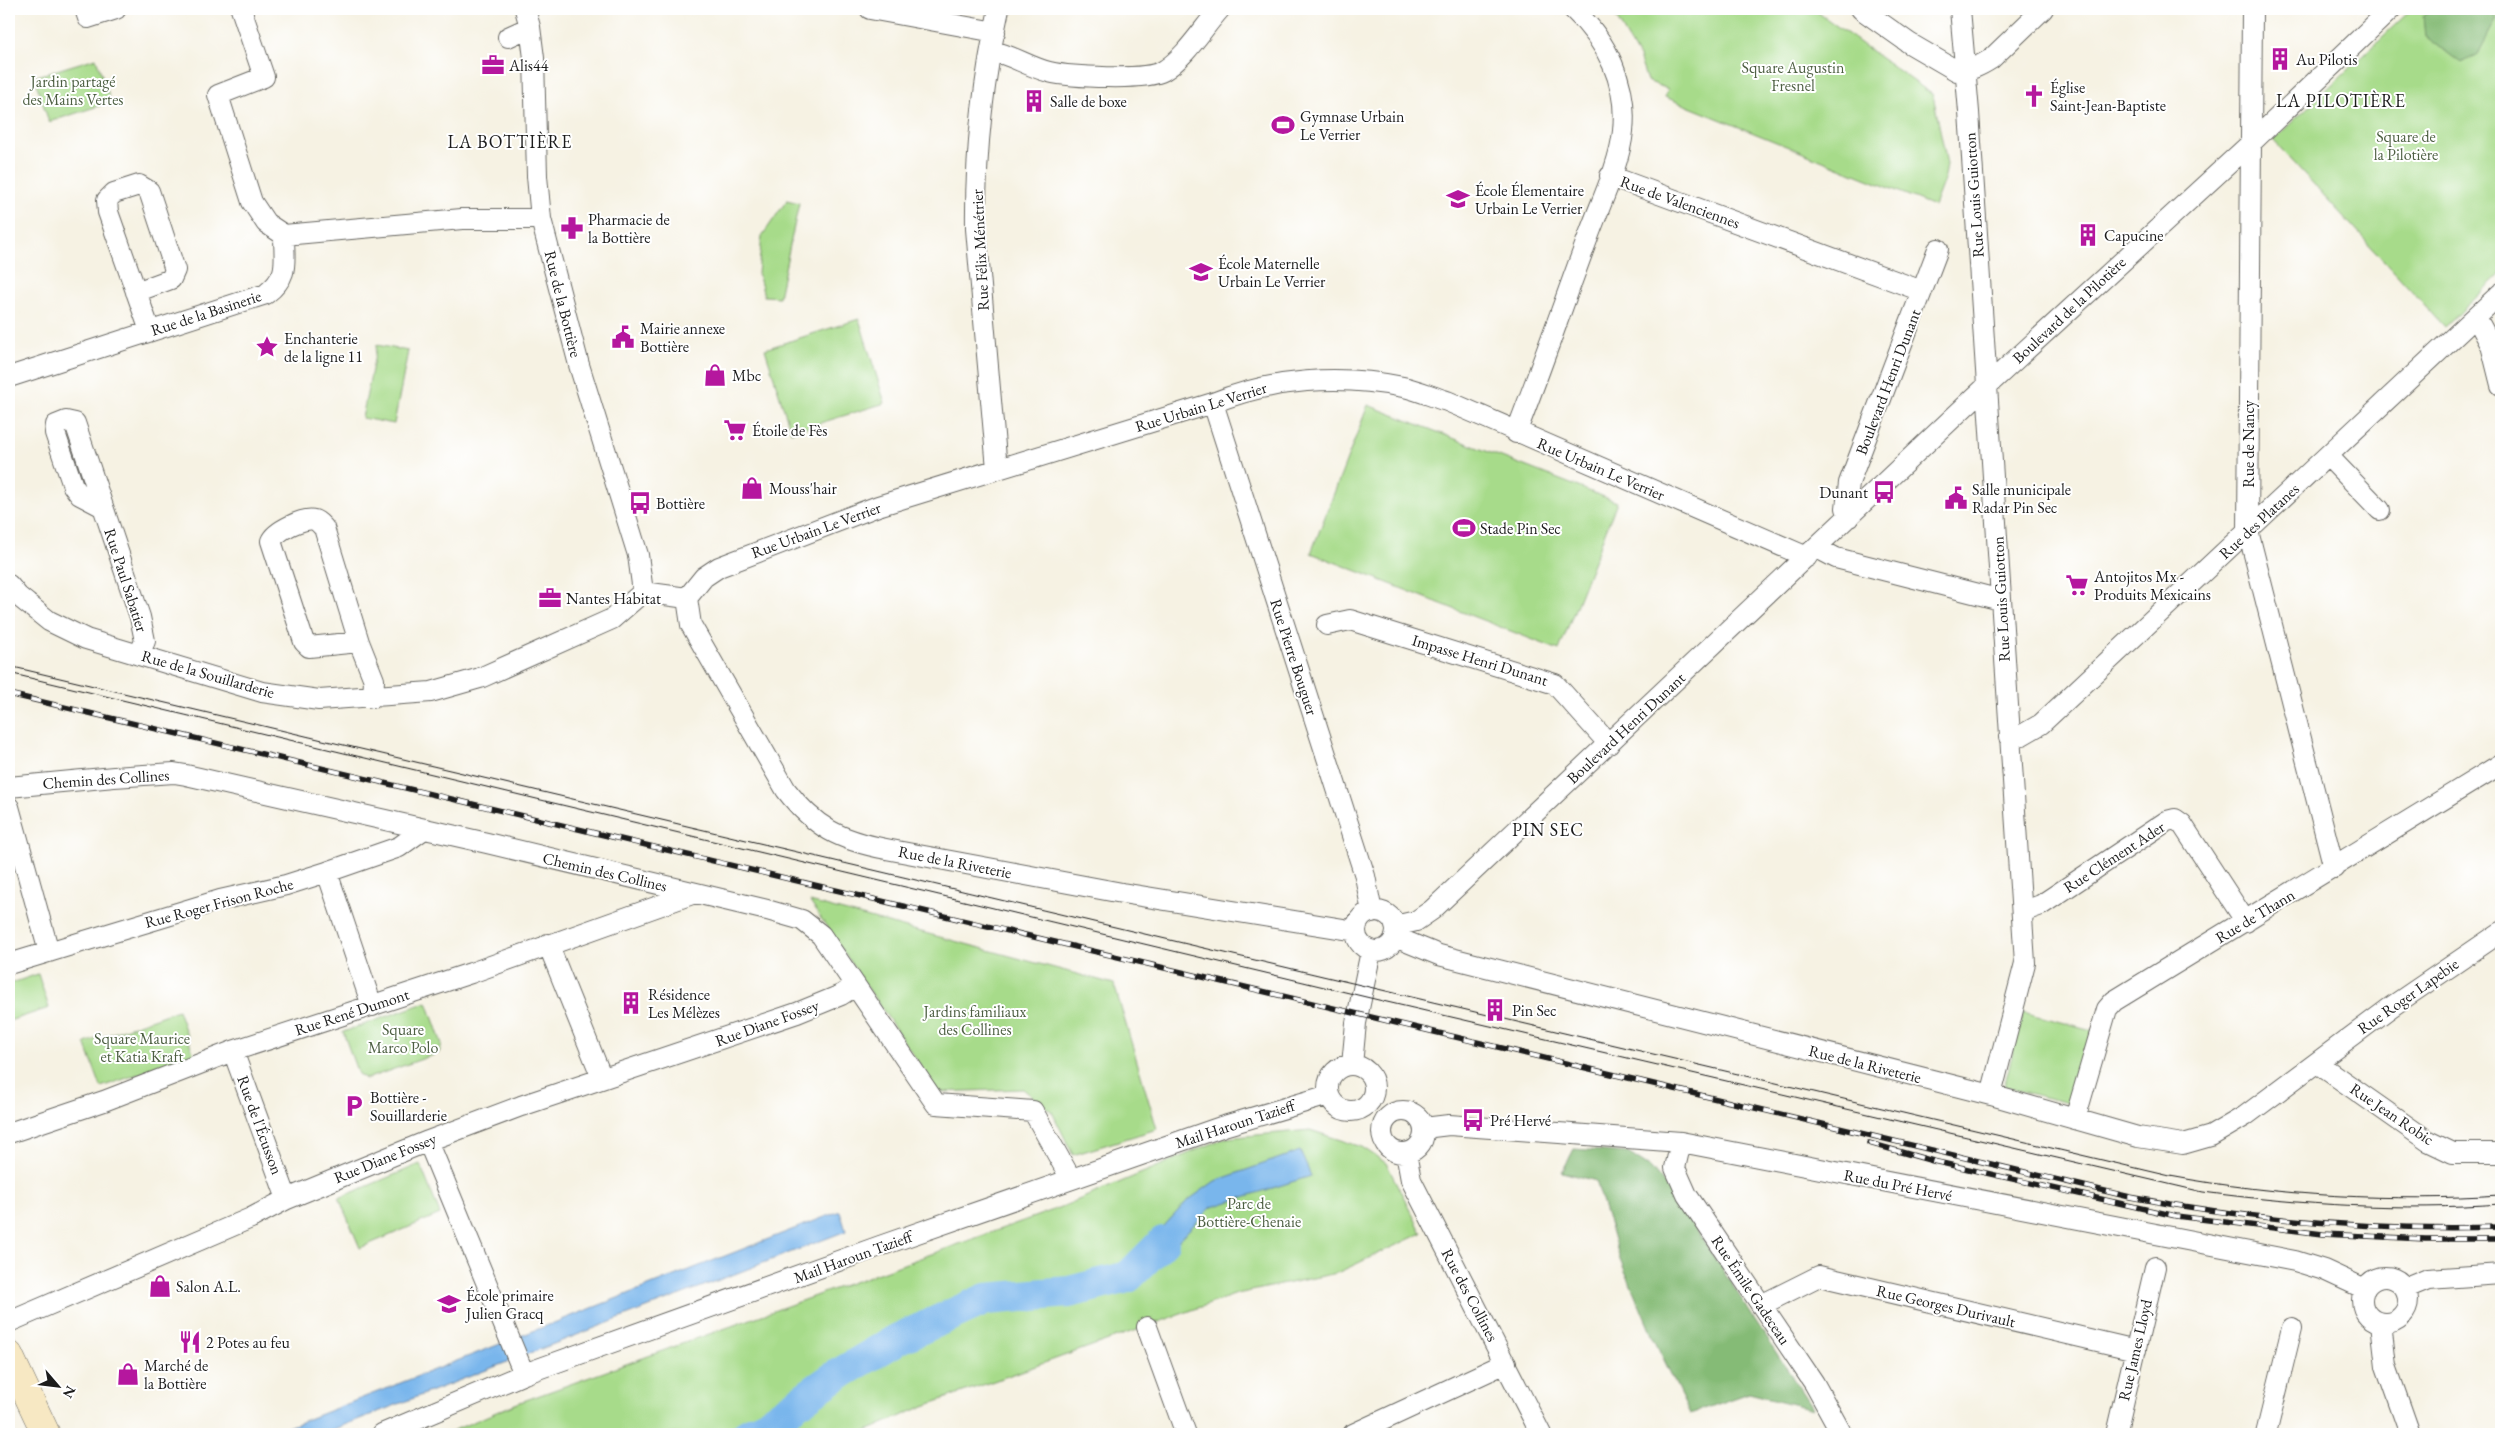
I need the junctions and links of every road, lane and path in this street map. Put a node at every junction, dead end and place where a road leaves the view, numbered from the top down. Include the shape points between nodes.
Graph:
1 (85, 9) edge
2 (116, 9) edge
3 (241, 9) edge
4 (870, 9) edge
5 (999, 9) edge
6 (1220, 9) edge
7 (1573, 9) edge
8 (1861, 9) edge
9 (1960, 9) edge
10 (2043, 9) edge
11 (2252, 9) edge
12 (2391, 9) edge
13 (528, 18) edge
14 (508, 37) dead end
15 (993, 42) junction
16 (1965, 71) junction
17 (2250, 144) junction
18 (1610, 176) junction
19 (541, 219) junction
20 (284, 235) junction
21 (1938, 249) dead end
22 (1922, 291) junction
23 (136, 292) junction
24 (2501, 293) edge
25 (2476, 317) junction
26 (150, 331) junction
27 (9, 377) edge
28 (2501, 385) edge
29 (1987, 386) junction
30 (1213, 403) junction
31 (1516, 433) junction
32 (2328, 456) junction
33 (997, 469) junction
34 (101, 506) dead end
35 (2380, 510) dead end
36 (1849, 517) junction
37 (2248, 531) junction
38 (1812, 552) junction
39 (9, 585) edge
40 (644, 592) junction
41 (687, 598) junction
42 (2000, 600) junction
43 (1328, 625) dead end
44 (359, 642) junction
45 (139, 655) junction
46 (373, 698) junction
47 (2009, 737) junction
48 (1608, 744) junction
49 (2501, 764) edge
50 (9, 787) edge
51 (9, 807) edge
52 (424, 829) junction
53 (2334, 868) junction
54 (327, 872) junction
55 (695, 893) junction
56 (1372, 912) junction
57 (2022, 912) junction
58 (2246, 922) junction
59 (1356, 931) junction
60 (1395, 931) junction
61 (2501, 932) edge
62 (548, 944) junction
63 (1371, 951) junction
64 (49, 952) junction
65 (9, 964) edge
66 (855, 986) junction
67 (372, 1006) junction
68 (233, 1052) junction
69 (2317, 1062) junction
70 (1352, 1065) junction
71 (602, 1078) junction
72 (1375, 1088) junction
73 (1991, 1095) junction
74 (1329, 1096) junction
75 (1402, 1110) junction
76 (1356, 1111) junction
77 (2075, 1119) junction
78 (1424, 1128) junction
79 (9, 1133) edge
80 (1382, 1138) junction
81 (428, 1141) junction
82 (1681, 1142) junction
83 (1406, 1153) junction
84 (2501, 1153) edge
85 (1071, 1179) junction
86 (287, 1199) junction
87 (2154, 1266) dead end
88 (2501, 1274) edge
89 (2406, 1288) junction
90 (2365, 1289) junction
91 (1762, 1305) junction
92 (9, 1322) edge
93 (2381, 1323) junction
94 (1147, 1327) dead end
95 (2292, 1328) dead end
96 (2136, 1350) junction
97 (9, 1355) edge
98 (1506, 1363) junction
99 (524, 1374) junction
100 (46, 1434) edge
101 (382, 1434) edge
102 (1186, 1434) edge
103 (1353, 1434) edge
104 (1541, 1434) edge
105 (1842, 1434) edge
106 (2116, 1434) edge
107 (2266, 1434) edge
108 (2410, 1434) edge

1 - 2 street via 88,18
3 - 20 street via 264,77 218,95 252,202 266,223
4 - 15 street
5 - 15 street, Rue Félix Ménétrier
6 - 15 street via 1177,61 1161,72 1129,77 1049,72 1008,54
7 - 18 street via 1600,39 1616,70 1621,90 1623,132
8 - 16 street via 1909,43 1957,71
9 - 16 street, Rue Louis Guiotton
10 - 16 street via 1991,59
11 - 17 street, Rue de Nancy
12 - 17 street, Boulevard de la Pilotière
13 - 14 street
13 - 19 street, Rue de la Bottière via 534,58
15 - 33 street, Rue Félix Ménétrier via 979,135 975,192 976,237
16 - 29 street, Rue Louis Guiotton
17 - 29 street, Boulevard de la Pilotière
17 - 37 street, Rue de Nancy
18 - 22 street, Rue de Valenciennes
18 - 31 street, Rue de Valenciennes
19 - 20 street via 462,219
19 - 40 street, Rue de la Bottière via 579,365 638,555
20 - 26 street, Rue de la Basinerie via 285,269 280,283 266,294
21 - 22 street, Boulevard Henri Dunant
22 - 36 street, Boulevard Henri Dunant via 1850,483 1846,508
23 - 23 street via 171,279 175,270 149,191 139,185 114,193 107,200 108,212
23 - 26 street
24 - 25 street, Rue des Platanes
25 - 28 street via 2491,345
25 - 32 street, Rue des Platanes
26 - 27 street, Rue de la Basinerie
29 - 36 street, Boulevard Henri Dunant
29 - 42 street, Rue Louis Guiotton
30 - 31 street, Rue Urbain Le Verrier via 1256,388 1281,384 1342,380 1370,382 1404,387 1447,401
30 - 33 street, Rue Urbain Le Verrier
30 - 56 street, Rue Pierre Bouguer via 1365,876
31 - 38 street, Rue Urbain Le Verrier
32 - 35 street
32 - 37 street, Rue des Platanes
33 - 41 street, Rue Urbain Le Verrier via 878,506 719,566 704,577
34 - 45 street, Rue Paul Sabatier via 140,617 145,641
36 - 38 street, Boulevard Henri Dunant
37 - 47 street, Rue des Platanes via 2041,724 2022,735
37 - 53 street, Rue de Nancy
38 - 42 street, Rue Urbain Le Verrier
38 - 48 street, Boulevard Henri Dunant
39 - 45 street, Rue de la Souillarderie via 36,612 67,632
40 - 41 street
40 - 46 street, Rue de la Souillarderie via 612,619 480,678 431,692
41 - 59 street, Rue de la Riveterie via 691,625 786,790 806,813 830,832 857,843 1122,893
42 - 47 street, Rue Louis Guiotton
43 - 48 street, Impasse Henri Dunant via 1350,620 1555,684
44 - 44 street via 324,528 317,520 310,519 280,530 271,541 304,642 309,647
44 - 46 street via 374,680
45 - 46 street, Rue de la Souillarderie via 262,692 318,700
47 - 57 street, Rue Louis Guiotton
48 - 60 street, Boulevard Henri Dunant via 1432,910
49 - 53 street, Rue de Thann
50 - 52 street, Chemin des Collines via 174,773
51 - 64 street
52 - 54 street, Rue Roger Frison Roche via 399,847
52 - 55 street, Chemin des Collines
53 - 58 street, Rue de Thann
54 - 64 street, Rue Roger Frison Roche via 220,900
54 - 67 street
55 - 62 street, Rue René Dumont
55 - 66 street, Chemin des Collines via 802,920 822,935
56 - 59 street via 1361,919
56 - 60 street via 1391,918
57 - 58 street, Rue Clément Ader via 2041,905 2167,821 2175,819 2182,824
57 - 73 street, Rue Louis Guiotton via 2025,963
58 - 77 street, Rue de Thann via 2114,1001 2107,1009
59 - 63 street via 1359,941
60 - 63 street via 1386,948
60 - 73 street, Rue de la Riveterie via 1439,955
61 - 69 street, Rue Roger Lapebie
62 - 67 street, Rue René Dumont
62 - 71 street
63 - 70 street via 1356,1023
64 - 65 street, Rue Roger Frison Roche
66 - 71 street, Rue Diane Fossey via 842,995 797,1013
66 - 85 street, Chemin des Collines via 936,1104 1033,1111
67 - 68 street, Rue René Dumont
68 - 79 street, Rue René Dumont
68 - 86 street, Rue de l'Écusson
69 - 77 street, Rue de la Riveterie via 2237,1121 2211,1136 2183,1144 2138,1137
69 - 84 street, Rue Jean Robic via 2428,1141 2453,1153
70 - 72 street via 1370,1074
70 - 74 street via 1333,1074 1329,1081
71 - 81 street, Rue Diane Fossey
72 - 75 street via 1385,1092
72 - 76 street via 1372,1100
73 - 77 street, Rue de la Riveterie
74 - 76 street via 1341,1109
74 - 85 street, Mail Haroun Tazieff via 1224,1126
75 - 78 street via 1416,1115
75 - 80 street via 1386,1119
76 - 80 street via 1361,1121
78 - 82 street, Rue du Pré Hervé via 1450,1125
78 - 83 street via 1420,1144
80 - 83 street via 1394,1151
81 - 86 street, Rue Diane Fossey
81 - 99 street
82 - 90 street, Rue du Pré Hervé via 2295,1261
82 - 91 street, Rue Émile Gadeceau via 1675,1168 1687,1195
83 - 98 street, Rue des Collines via 1411,1180
85 - 99 street, Mail Haroun Tazieff
86 - 92 street, Rue Diane Fossey via 251,1218
87 - 96 street, Rue James Lloyd
88 - 89 street via 2428,1279
89 - 90 street via 2398,1280 2388,1277 2377,1278
89 - 93 street via 2409,1302 2403,1315 2394,1322
90 - 93 street via 2362,1298 2365,1312
91 - 96 street, Rue Georges Durivault via 1818,1276
91 - 105 street, Rue Émile Gadeceau via 1814,1383
93 - 108 street via 2386,1366
94 - 102 street
95 - 107 street
96 - 106 street, Rue James Lloyd
97 - 100 street
98 - 103 street
98 - 104 street, Rue des Collines
99 - 101 street, Mail Haroun Tazieff

